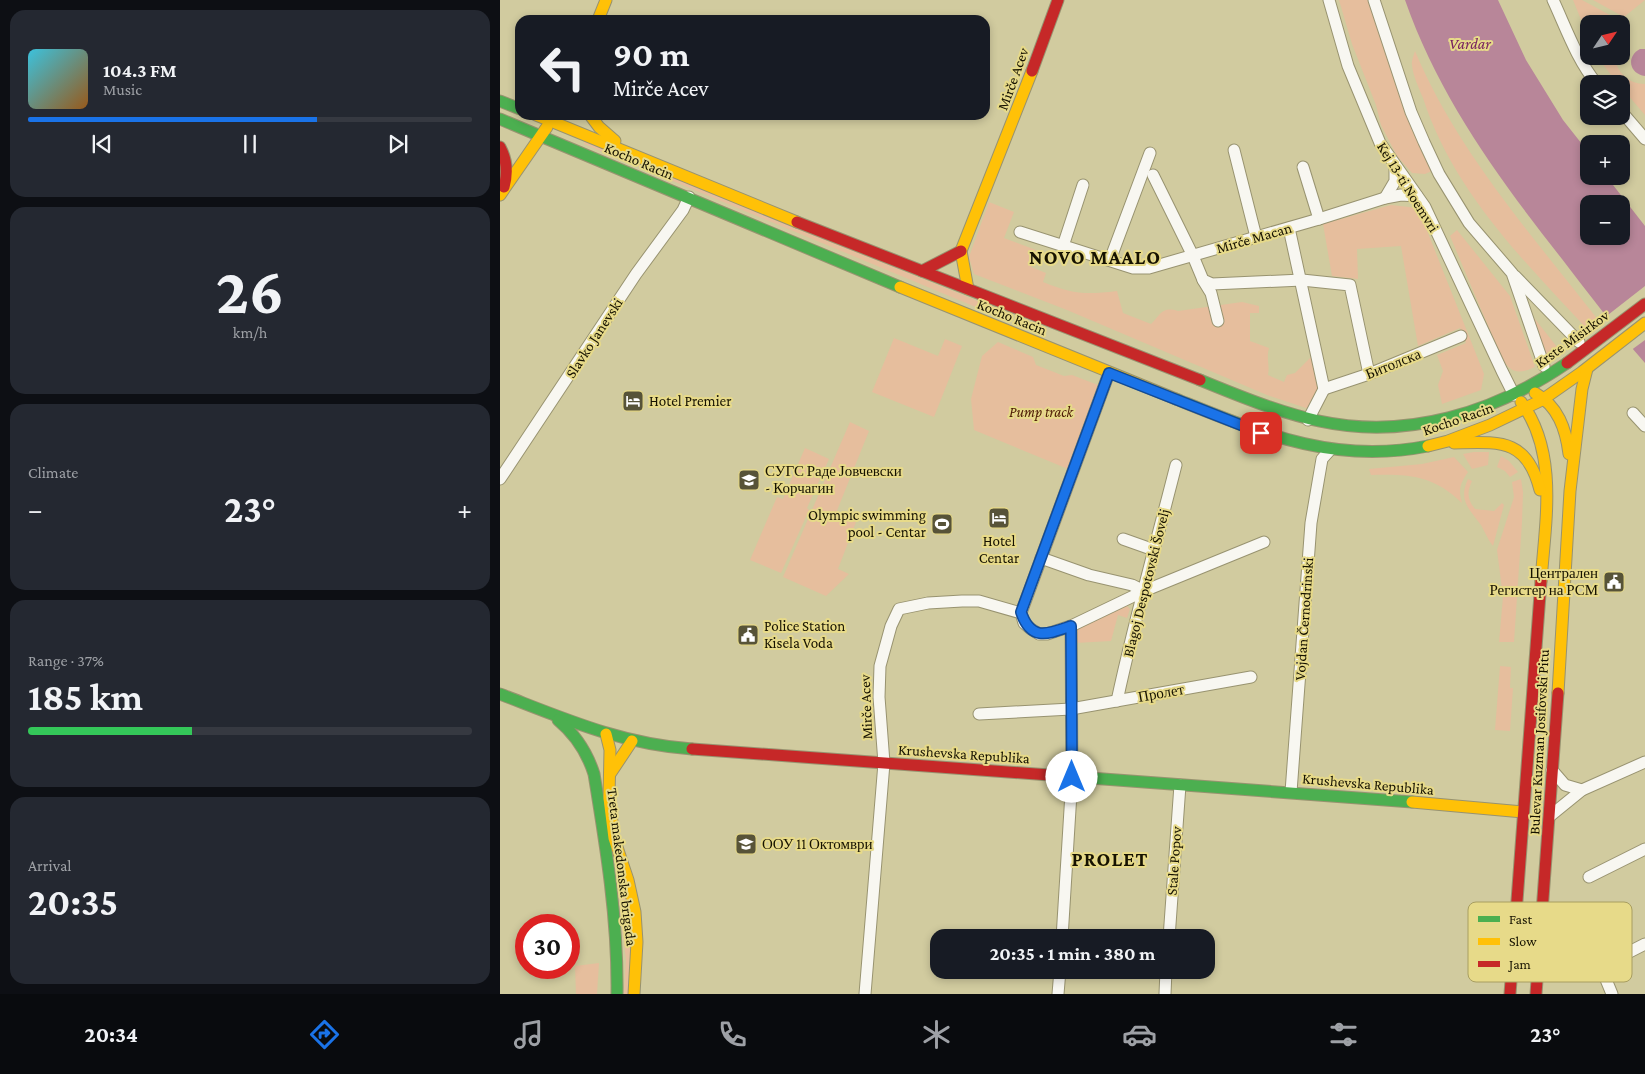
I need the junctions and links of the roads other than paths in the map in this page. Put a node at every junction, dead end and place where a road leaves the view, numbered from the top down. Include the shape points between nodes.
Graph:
1 (606, 0) edge
2 (1058, 0) edge
3 (1329, 0) edge
4 (1374, 0) edge
5 (1553, 0) edge
6 (600, 15) edge
7 (1590, 75) edge
8 (500, 101) edge
9 (515, 107) edge
10 (500, 119) edge
11 (552, 120) edge
12 (557, 120) edge
13 (594, 120) edge
14 (1630, 122) edge
15 (541, 136) junction
16 (1645, 139) edge
17 (500, 147) edge
18 (1234, 150) dead end
19 (631, 153) junction
20 (1150, 153) dead end
21 (1395, 165) junction
22 (1303, 167) dead end
23 (1153, 175) dead end
24 (1083, 185) dead end
25 (501, 193) edge
26 (1417, 196) junction
27 (689, 197) junction
28 (1384, 198) junction
29 (1319, 219) junction
30 (1290, 228) junction
31 (1020, 232) dead end
32 (1256, 237) junction
33 (1063, 246) junction
34 (961, 251) junction
35 (1193, 256) junction
36 (1110, 260) junction
37 (922, 270) junction
38 (1512, 273) junction
39 (1203, 280) junction
40 (1302, 280) junction
41 (968, 289) junction
42 (1645, 304) edge
43 (1218, 321) dead end
44 (1645, 323) edge
45 (1461, 336) dead end
46 (1579, 342) dead end
47 (1587, 369) junction
48 (1548, 370) junction
49 (1109, 373) junction
50 (1369, 374) junction
51 (1324, 389) junction
52 (1518, 393) junction
53 (1541, 396) junction
54 (1527, 409) junction
55 (1633, 414) dead end
56 (1308, 420) junction
57 (1645, 426) edge
58 (1440, 443) junction
59 (1331, 449) junction
60 (1176, 465) dead end
61 (500, 479) edge
62 (1570, 492) junction
63 (1546, 524) junction
64 (1123, 539) dead end
65 (1264, 542) dead end
66 (1154, 550) junction
67 (1041, 558) junction
68 (1144, 591) junction
69 (1021, 612) junction
70 (1071, 626) junction
71 (1251, 678) dead end
72 (500, 694) edge
73 (1117, 701) junction
74 (1071, 709) junction
75 (546, 711) junction
76 (979, 714) dead end
77 (606, 734) junction
78 (632, 740) junction
79 (1645, 762) edge
80 (884, 763) junction
81 (1552, 770) junction
82 (594, 774) junction
83 (609, 776) junction
84 (1072, 777) junction
85 (1180, 785) junction
86 (1582, 790) junction
87 (1291, 792) junction
88 (1523, 812) junction
89 (1550, 816) junction
90 (1645, 849) edge
91 (1590, 877) dead end
92 (1517, 902) edge
93 (1543, 902) edge
94 (1063, 929) edge
95 (1170, 929) edge
96 (1645, 944) edge
97 (1632, 951) edge
98 (1059, 979) edge
99 (1166, 979) edge
100 (1607, 982) edge
101 (616, 994) edge
102 (634, 994) edge
103 (866, 994) edge
104 (1058, 994) edge
105 (1165, 994) edge
106 (1612, 994) edge

1 - 6 street
2 - 34 street, Mirče Acev
3 - 21 street, Kej 13-ti Noemvri via 1352,75 1380,144
4 - 38 street via 1411,112 1439,174 1469,223
5 - 7 street
8 - 9 street
10 - 15 street, Kocho Racin
11 - 15 street
12 - 19 street
13 - 19 street
14 - 16 street
15 - 25 street
15 - 27 street, Kocho Racin
17 - 25 street via 507,169
18 - 32 street
19 - 37 street, Kocho Racin via 761,208
20 - 36 street
21 - 26 street, Kej 13-ti Noemvri
21 - 28 street via 1395,181
22 - 29 street
23 - 35 street
24 - 33 street
26 - 28 street, Mirče Macan via 1401,194
26 - 52 street, Kej 13-ti Noemvri via 1435,226 1502,372
27 - 49 street, Kocho Racin via 937,304
27 - 61 street, Slavko Janevski
28 - 29 street, Mirče Macan
29 - 30 street, Mirče Macan
30 - 32 street, Mirče Macan
30 - 40 street
31 - 33 street, Mirče Macan
32 - 35 street, Mirče Macan
33 - 36 street, Mirče Macan
34 - 37 street
34 - 41 street
35 - 36 street, Mirče Macan via 1140,269
35 - 39 street
37 - 41 street, Kocho Racin
38 - 46 street
38 - 48 street
39 - 40 street via 1212,284
39 - 43 street via 1211,293
40 - 50 street via 1350,285
40 - 51 street
41 - 56 street, Kocho Racin via 1253,402
42 - 48 street, Krste Misirkov via 1578,356
44 - 47 street, Krste Misirkov
45 - 50 street, Битолска
47 - 53 street, Krste Misirkov
47 - 62 street, Bulevar Kuzman Josifovski Pitu
48 - 52 street, Krste Misirkov
48 - 53 street
49 - 59 street, Kocho Racin via 1261,433 1288,442
49 - 67 street
50 - 51 street, Битолска
51 - 56 street
52 - 53 street
52 - 54 street, Bulevar Kuzman Josifovski Pitu
52 - 56 street, Kocho Racin via 1458,416 1425,424 1393,428 1359,427
53 - 54 street, Krste Misirkov
53 - 62 street, Bulevar Kuzman Josifovski Pitu via 1558,416 1566,434
54 - 58 street, Kocho Racin
54 - 63 street, Bulevar Kuzman Josifovski Pitu via 1536,426 1544,456
55 - 57 street
58 - 59 street, Kocho Racin via 1378,452
58 - 63 street, Bulevar Kuzman Josifovski Pitu via 1491,442 1507,444 1521,452 1538,479
59 - 87 street, Vojdan Černodrinski via 1322,459 1311,523
60 - 66 street, Blagoj Despotovski Šovelj
62 - 81 street, Bulevar Kuzman Josifovski Pitu
63 - 88 street, Bulevar Kuzman Josifovski Pitu
64 - 66 street
65 - 68 street
66 - 68 street, Blagoj Despotovski Šovelj
67 - 68 street
67 - 69 street
68 - 70 street
68 - 73 street, Blagoj Despotovski Šovelj
69 - 70 street via 1024,622 1039,634
69 - 80 street, Mirče Acev via 979,601 898,608 880,666
70 - 74 street
71 - 73 street, Пролет
72 - 75 street, Krushevska Republika
73 - 74 street, Пролет
74 - 76 street, Пролет
74 - 84 street
75 - 77 street, Krushevska Republika
75 - 82 street, Treta makedonska brigada via 584,746
77 - 78 street, Krushevska Republika
77 - 82 street, Treta makedonska brigada via 597,754
77 - 83 street, Treta makedonska brigada via 610,750
78 - 80 street, Krushevska Republika via 676,748
78 - 83 street, Treta makedonska brigada
79 - 86 street
80 - 84 street, Krushevska Republika
80 - 103 street, Mirče Acev
81 - 86 street via 1565,785
81 - 89 street, Bulevar Kuzman Josifovski Pitu
82 - 101 street, Treta makedonska brigada via 616,930
83 - 102 street, Treta makedonska brigada via 614,838 635,912
84 - 85 street, Krushevska Republika
84 - 94 street
85 - 87 street, Krushevska Republika
85 - 95 street, Stale Popov
86 - 89 street
87 - 88 street, Krushevska Republika
88 - 92 street, Bulevar Kuzman Josifovski Pitu
89 - 93 street, Bulevar Kuzman Josifovski Pitu
90 - 91 street
96 - 97 street
98 - 104 street
99 - 105 street
100 - 106 street

